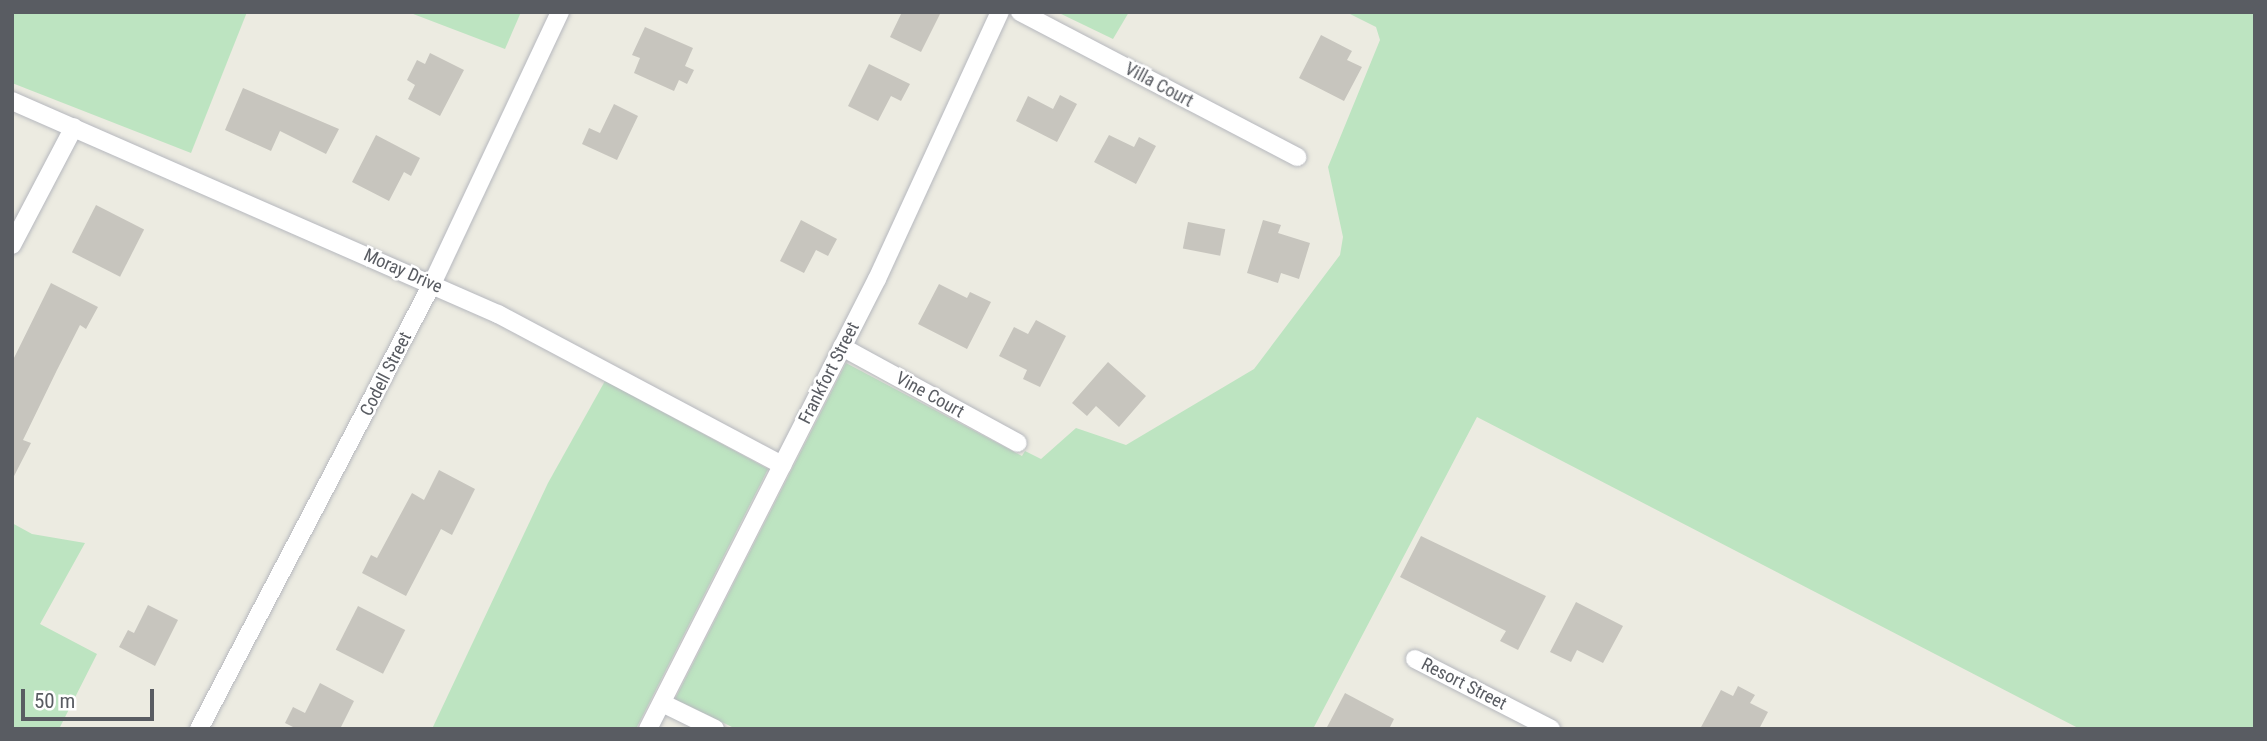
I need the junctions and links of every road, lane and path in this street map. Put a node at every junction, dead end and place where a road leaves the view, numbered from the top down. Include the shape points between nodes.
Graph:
1 (560, 12) edge
2 (1000, 12) edge
3 (1020, 12) edge
4 (12, 101) edge
5 (74, 127) junction
6 (1297, 157) dead end
7 (12, 246) edge
8 (432, 284) junction
9 (842, 347) junction
10 (1018, 443) dead end
11 (782, 465) junction
12 (1415, 659) dead end
13 (662, 702) junction
14 (199, 729) edge
15 (648, 729) edge
16 (715, 729) edge
17 (1551, 729) edge

1 - 8 street, Codell Street
2 - 9 street, Frankfort Street
3 - 6 street, Villa Court
4 - 5 street, Moray Drive
5 - 7 street
5 - 8 street, Moray Drive
8 - 11 street, Moray Drive
8 - 14 street, Codell Street
9 - 10 street, Vine Court
9 - 11 street, Frankfort Street
11 - 13 street, Frankfort Street
12 - 17 street, Resort Street
13 - 15 street, Frankfort Street
13 - 16 street

